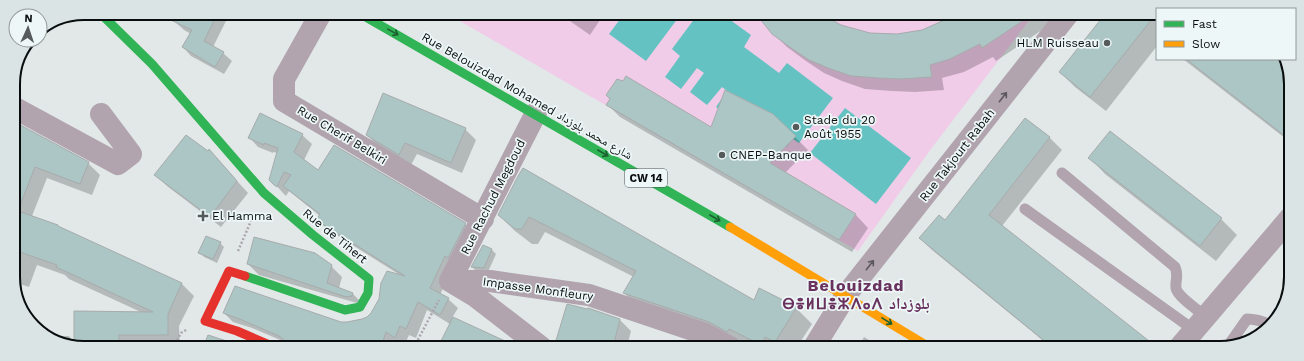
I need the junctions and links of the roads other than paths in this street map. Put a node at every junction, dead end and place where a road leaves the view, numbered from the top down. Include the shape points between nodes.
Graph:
1 (107, 20) edge
2 (317, 20) edge
3 (371, 20) edge
4 (1063, 20) edge
5 (20, 110) edge
6 (536, 113) junction
7 (101, 114) dead end
8 (1062, 173) dead end
9 (1025, 209) dead end
10 (483, 219) junction
11 (1284, 225) edge
12 (450, 281) junction
13 (846, 295) junction
14 (1265, 322) edge
15 (1200, 323) junction
16 (1232, 340) edge
17 (260, 341) edge
18 (533, 341) edge
19 (718, 341) edge
20 (818, 341) edge
21 (920, 341) edge
22 (1185, 341) edge

1 - 17 street, Rue de Tihert via 152,64 264,193 369,279 368,293 360,307 346,310 229,271 205,321
2 - 10 street, Rue Cherif Belkiri via 284,79 284,101
3 -> 6 street, Rue Belouizdad Mohamed شارع محمد بلوزداد / CW 14
13 -> 4 street, Rue Takjourt Rabah
5 - 7 street via 118,164 131,154
6 - 10 street, Rue Rachud Megdoud
6 -> 13 street, Rue Belouizdad Mohamed شارع محمد بلوزداد / CW 14
8 - 15 lane via 1175,266 1178,294
9 - 15 lane
10 - 12 street, Rue Rachud Megdoud
11 - 15 street
12 - 18 street, Impasse Monfleury via 475,296
12 - 19 street, Impasse Monfleury via 490,281 590,295 705,334
13 - 20 street, Rue Takjourt Rabah
13 -> 21 street, Rue Belouizdad Mohamed شارع محمد بلوزداد / CW 14
14 - 16 lane via 1247,319
15 - 22 street

